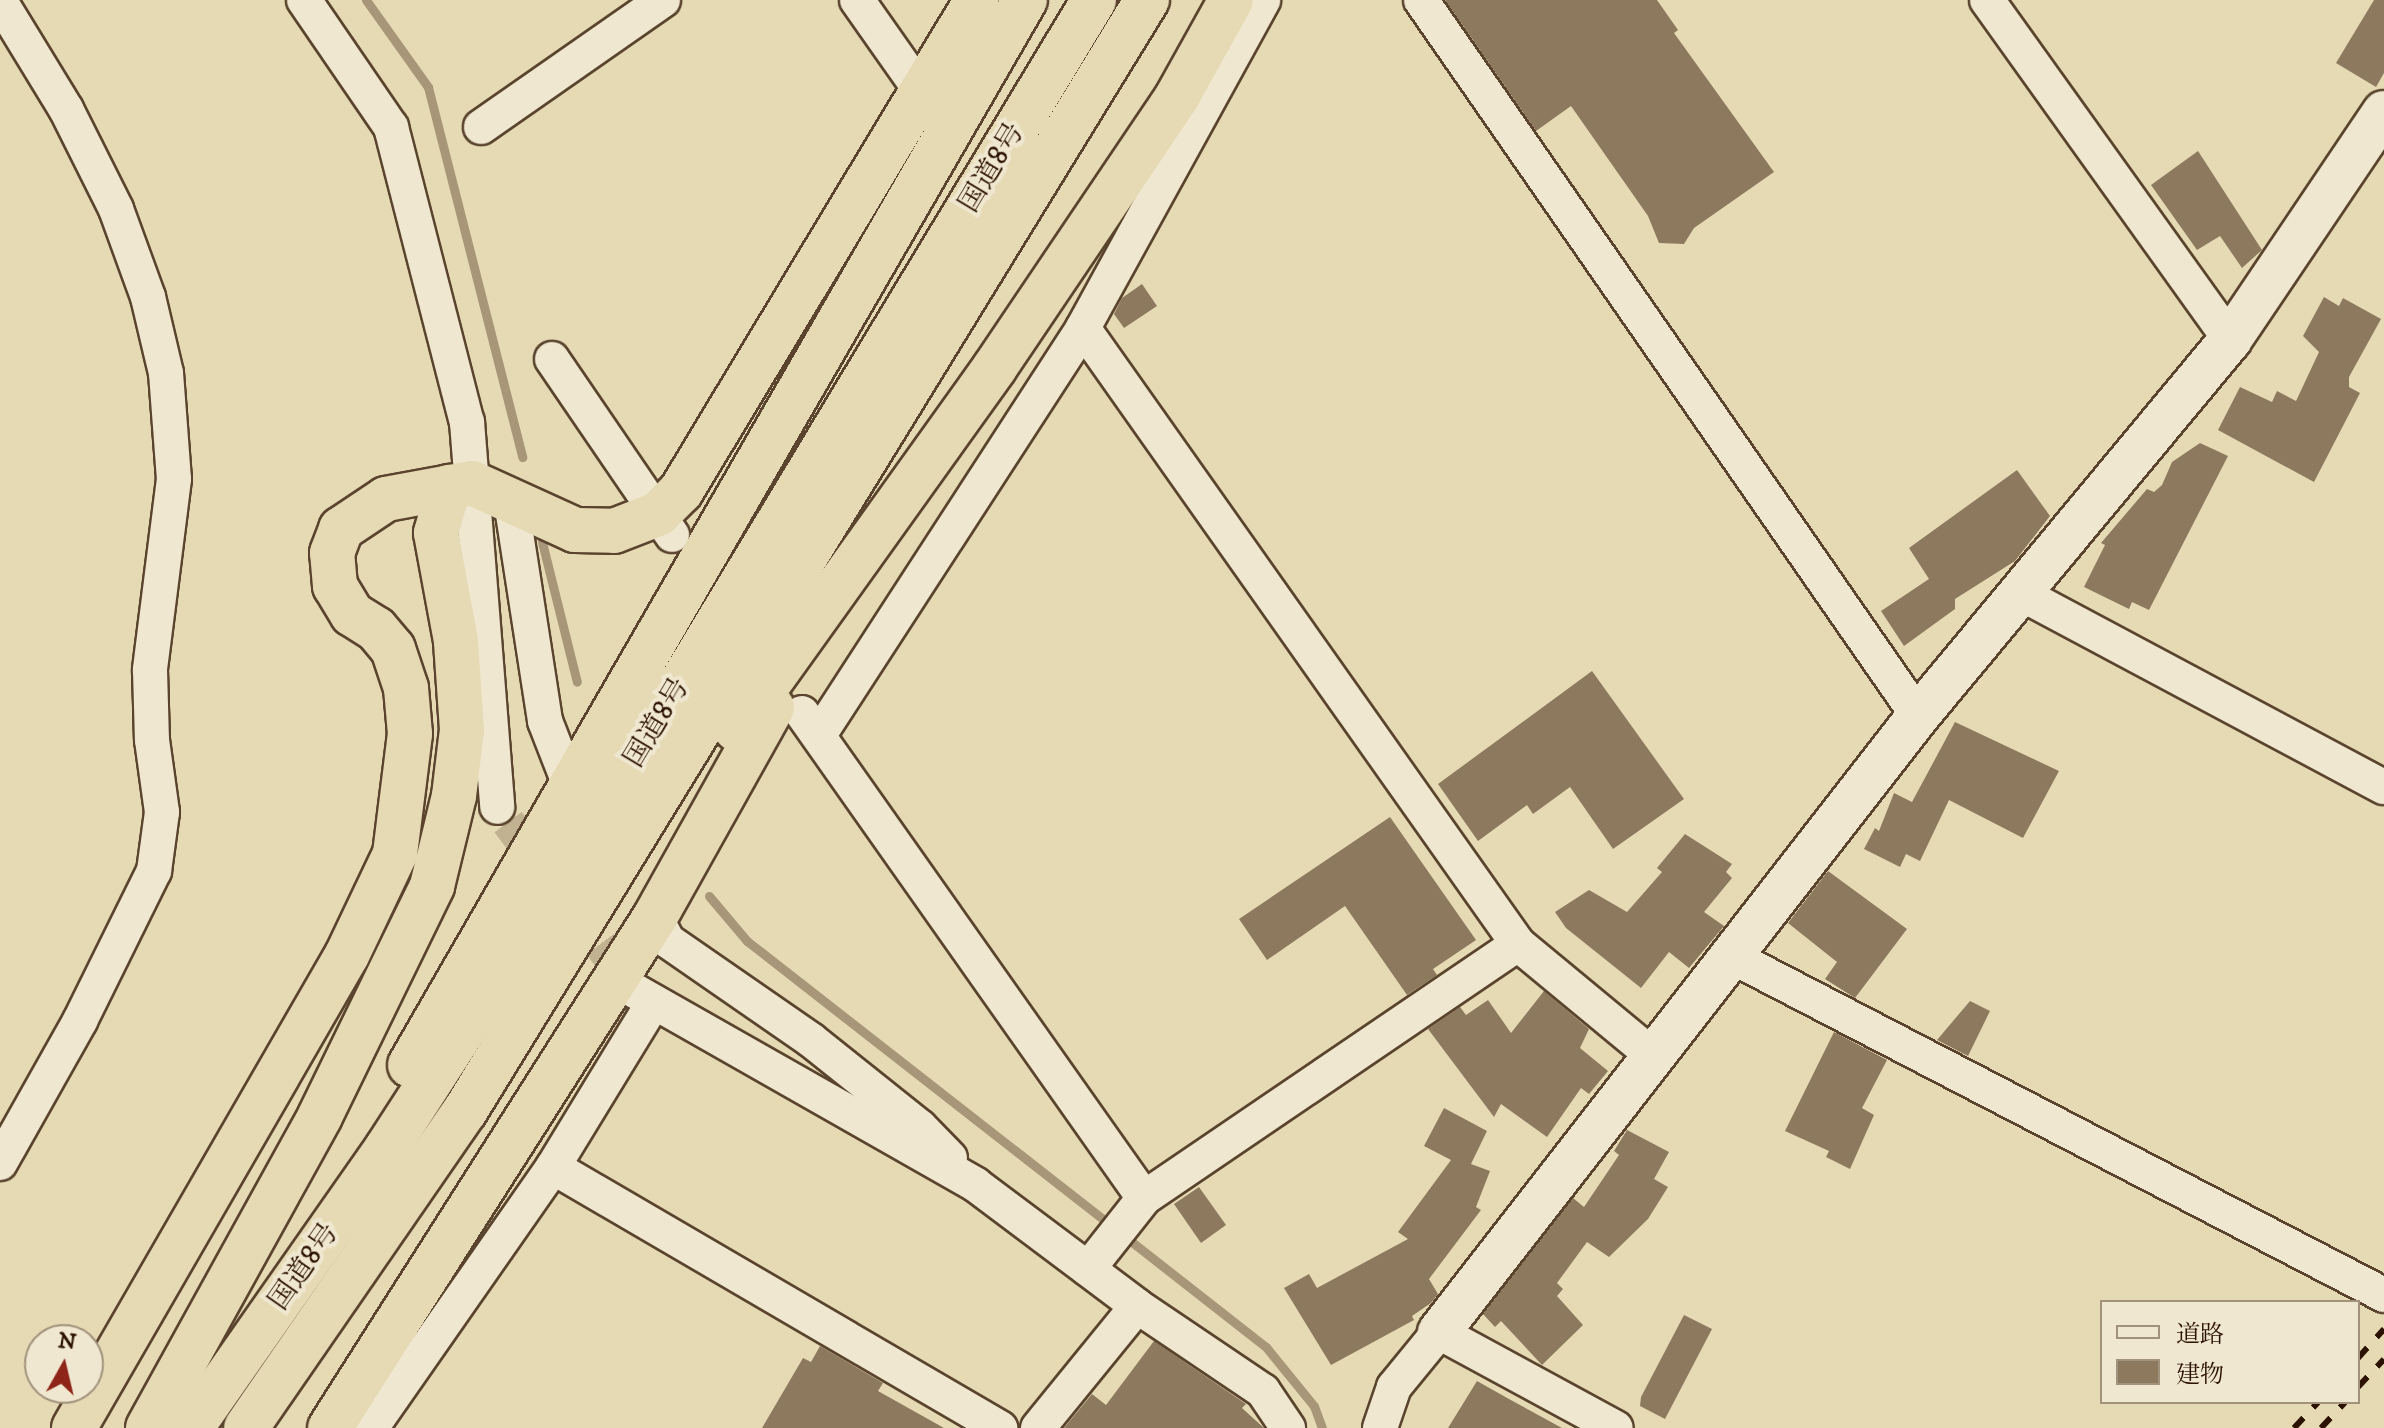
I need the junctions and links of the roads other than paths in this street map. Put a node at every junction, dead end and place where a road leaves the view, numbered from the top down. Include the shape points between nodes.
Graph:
1 (304, 0) edge
2 (663, 0) edge
3 (857, 0) edge
4 (977, 0) edge
5 (1025, 0) edge
6 (1094, 0) edge
7 (1147, 0) edge
8 (1231, 0) edge
9 (1263, 0) edge
10 (1421, 0) edge
11 (1987, 0) edge
12 (0, 1) edge
13 (921, 91) junction
14 (2384, 112) edge
15 (481, 127) dead end
16 (1083, 328) junction
17 (2230, 340) junction
18 (552, 359) dead end
19 (477, 490) junction
20 (665, 525) junction
21 (846, 571) junction
22 (2020, 593) junction
23 (1918, 716) junction
24 (457, 778) junction
25 (2384, 787) edge
26 (571, 788) junction
27 (655, 917) junction
28 (1518, 944) junction
29 (1729, 955) junction
30 (1651, 1054) junction
31 (387, 1148) junction
32 (0, 1163) edge
33 (553, 1167) junction
34 (976, 1185) junction
35 (1128, 1218) junction
36 (1088, 1269) junction
37 (2384, 1295) edge
38 (1137, 1306) junction
39 (1439, 1332) junction
40 (297, 1359) junction
41 (74, 1428) edge
42 (148, 1428) edge
43 (191, 1428) edge
44 (246, 1428) edge
45 (330, 1428) edge
46 (371, 1428) edge
47 (1000, 1428) edge
48 (1038, 1428) edge
49 (1288, 1428) edge
50 (1380, 1428) edge
51 (1616, 1428) edge

1 - 19 street via 391,127 467,422
2 - 15 street
3 - 13 street
4 - 13 highway
5 - 26 highway
6 - 31 highway, 国道8号 via 595,826
7 - 40 highway, 国道8号 via 630,849 465,1111
8 - 21 highway via 1143,148 995,367
9 - 16 street
10 - 23 street
11 - 17 street
12 - 32 street via 66,109 116,209 148,297 166,373 174,479 150,670 162,812 154,871 80,1021
13 - 20 highway
14 - 17 street
16 - 28 street
16 - 35 street via 811,724
17 - 22 street
18 - 20 street
19 - 20 highway via 575,530
19 - 24 highway via 436,533 456,641 462,730
19 - 24 street via 502,815
19 - 26 street via 545,721
19 - 41 highway via 370,505 341,529 332,553 335,586 352,614 376,629 393,649 406,688 410,734 395,854 347,955
21 - 27 highway via 844,596 768,713
21 - 40 highway via 752,704 345,1327
22 - 23 street
22 - 25 street
23 - 29 street
24 - 42 highway via 432,886 390,976 242,1263
26 - 31 highway via 393,1097
27 - 34 street via 668,941 823,1050 920,1127
27 - 45 highway
28 - 30 street
28 - 35 street
29 - 30 street
29 - 37 street
30 - 39 street
31 - 43 highway, 国道8号
33 - 34 street via 643,998
33 - 46 street
33 - 47 street
34 - 36 street
35 - 36 street
36 - 38 street
38 - 48 street
38 - 49 street via 1263,1391
39 - 50 street via 1394,1387
39 - 51 street
40 - 44 highway, 国道8号

